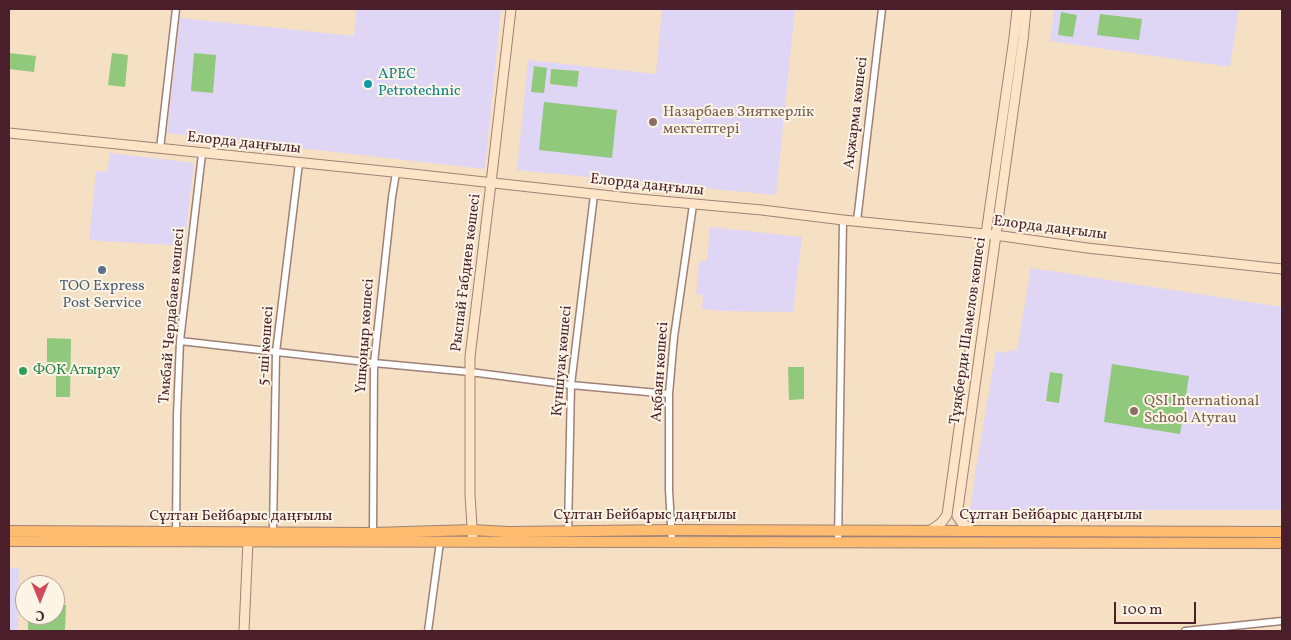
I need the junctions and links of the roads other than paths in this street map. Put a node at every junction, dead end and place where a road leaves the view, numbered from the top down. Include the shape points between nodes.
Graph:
1 (176, 9) edge
2 (510, 9) edge
3 (882, 9) edge
4 (1017, 9) edge
5 (1026, 9) edge
6 (9, 133) edge
7 (160, 149) junction
8 (202, 154) junction
9 (299, 163) junction
10 (396, 173) junction
11 (491, 183) junction
12 (594, 195) junction
13 (693, 204) junction
14 (843, 220) junction
15 (857, 221) junction
16 (986, 234) junction
17 (995, 235) junction
18 (1282, 268) edge
19 (180, 341) junction
20 (276, 352) junction
21 (374, 364) junction
22 (470, 372) junction
23 (571, 384) junction
24 (669, 394) junction
25 (9, 530) edge
26 (472, 530) junction
27 (671, 530) junction
28 (838, 530) junction
29 (931, 530) junction
30 (568, 531) junction
31 (973, 531) junction
32 (273, 532) junction
33 (1282, 532) edge
34 (373, 533) junction
35 (176, 537) junction
36 (9, 541) edge
37 (248, 541) junction
38 (440, 542) junction
39 (473, 542) junction
40 (672, 542) junction
41 (838, 542) junction
42 (1282, 543) edge
43 (1272, 622) junction
44 (1282, 622) edge
45 (244, 631) edge
46 (428, 631) edge
47 (1185, 631) edge
48 (1266, 631) edge

1 - 7 street
2 - 11 street, Рыспай Ғабдиев көшесі
3 - 15 street, Ақжарма көшесі
4 - 16 street, Тұяқберди Шамелов көшесі
5 - 17 street, Тұяқберди Шамелов көшесі
6 - 7 street, Елорда даңғылы
7 - 8 street, Елорда даңғылы
8 - 9 street, Елорда даңғылы
8 - 19 street, Тмкбай Чердабаев көшесі
9 - 10 street, Елорда даңғылы
9 - 20 street, 5-ші көшесі
10 - 11 street, Елорда даңғылы
10 - 21 street, Үшқоңыр көшесі
11 - 12 street, Елорда даңғылы
11 - 22 street, Рыспай Ғабдиев көшесі
12 - 13 street, Елорда даңғылы
12 - 23 street, Күншуақ көшесі
13 - 14 street, Елорда даңғылы
13 - 24 street, Ақбаян көшесі
14 - 15 street, Елорда даңғылы
14 - 28 street
15 - 16 street, Елорда даңғылы
16 - 17 street, Елорда даңғылы
16 - 29 street, Тұяқберди Шамелов көшесі via 947,516
17 - 18 street, Елорда даңғылы
17 - 31 street, Тұяқберди Шамелов көшесі via 957,516
19 - 20 street
19 - 35 street, Тмкбай Чердабаев көшесі
20 - 21 street
20 - 32 street, 5-ші көшесі
21 - 22 street
21 - 34 street, Үшқоңыр көшесі
22 - 23 street
22 - 26 street, Рыспай Ғабдиев көшесі
23 - 24 street
23 - 30 street, Күншуақ көшесі
24 - 27 street, Ақбаян көшесі
25 - 35 main road, Сұлтан Бейбарыс даңғылы
26 - 30 main road, Сұлтан Бейбарыс даңғылы
26 - 34 main road, Сұлтан Бейбарыс даңғылы
26 - 39 street, Рыспай Ғабдиев көшесі
27 - 28 main road, Сұлтан Бейбарыс даңғылы
27 - 30 main road, Сұлтан Бейбарыс даңғылы
27 - 40 street, Ақбаян көшесі
28 - 29 main road, Сұлтан Бейбарыс даңғылы
28 - 41 street
29 - 31 main road, Сұлтан Бейбарыс даңғылы
31 - 33 main road, Сұлтан Бейбарыс даңғылы
32 - 34 main road, Сұлтан Бейбарыс даңғылы
32 - 35 main road, Сұлтан Бейбарыс даңғылы
35 - 36 main road, Сұлтан Бейбарыс даңғылы via 126,541
35 - 37 main road, Сұлтан Бейбарыс даңғылы
37 - 38 main road, Сұлтан Бейбарыс даңғылы
37 - 45 street
38 - 39 main road, Сұлтан Бейбарыс даңғылы
38 - 46 street
39 - 40 main road, Сұлтан Бейбарыс даңғылы
40 - 41 main road, Сұлтан Бейбарыс даңғылы
41 - 42 main road, Сұлтан Бейбарыс даңғылы
43 - 44 street
43 - 47 street
43 - 48 street

